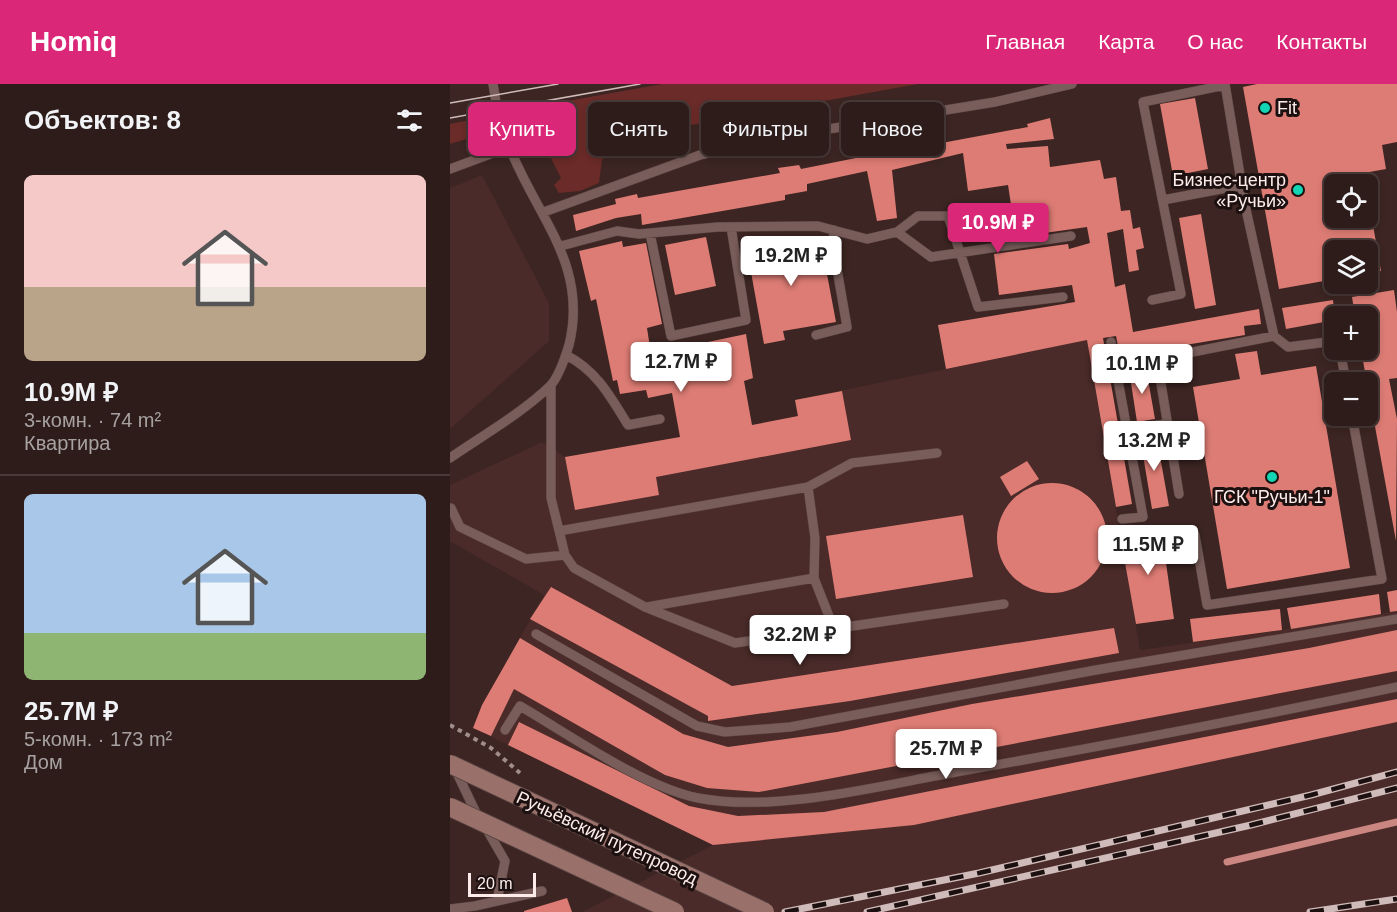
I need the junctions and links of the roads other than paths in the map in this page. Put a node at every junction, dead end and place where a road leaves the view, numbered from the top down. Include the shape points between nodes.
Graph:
1 (494, 84) edge
2 (1072, 84) edge
3 (1225, 85) edge
4 (497, 102) edge
5 (486, 156) edge
6 (514, 156) edge
7 (450, 170) edge
8 (1242, 185) junction
9 (1163, 200) junction
10 (544, 212) junction
11 (731, 227) junction
12 (834, 230) junction
13 (897, 232) junction
14 (650, 233) junction
15 (1071, 236) dead end
16 (561, 246) junction
17 (960, 252) junction
18 (1063, 297) dead end
19 (1152, 300) dead end
20 (816, 335) dead end
21 (1274, 336) junction
22 (1111, 342) dead end
23 (1324, 342) edge
24 (566, 355) junction
25 (1157, 359) junction
26 (1116, 364) junction
27 (552, 385) junction
28 (660, 419) dead end
29 (1168, 423) junction
30 (1354, 426) edge
31 (1127, 431) junction
32 (938, 453) dead end
33 (450, 458) edge
34 (808, 487) junction
35 (1179, 494) dead end
36 (451, 508) edge
37 (1122, 519) dead end
38 (559, 531) junction
39 (1195, 535) dead end
40 (565, 555) junction
41 (814, 578) junction
42 (1004, 604) dead end
43 (645, 607) junction
44 (1397, 619) edge
45 (834, 629) junction
46 (536, 634) dead end
47 (1397, 687) edge
48 (505, 730) dead end
49 (450, 757) edge
50 (450, 764) edge
51 (450, 807) edge
52 (542, 891) dead end
53 (497, 901) junction
54 (450, 909) edge
55 (675, 912) edge
56 (765, 912) edge

1 - 4 lane
2 - 10 lane via 995,102 778,137 700,155
3 - 8 lane
3 - 9 lane via 1143,102
5 - 7 lane
6 - 10 lane
8 - 9 lane
8 - 21 lane
9 - 19 lane via 1181,294
10 - 16 lane
11 - 12 lane via 818,226
11 - 14 lane
11 - 14 lane via 746,320 671,336
12 - 13 lane via 867,239
12 - 20 lane via 833,246 847,327
13 - 17 lane via 931,257
13 - 17 lane via 918,216 948,216
14 - 16 lane via 617,231
15 - 17 lane
16 - 24 lane via 573,300 574,323
17 - 18 lane via 978,307
21 - 23 lane via 1288,347
21 - 25 lane
22 - 26 lane
24 - 27 lane
24 - 28 lane via 584,364 598,378 628,425
25 - 26 lane
25 - 29 lane
26 - 31 lane
27 - 33 lane
27 - 38 lane via 551,498
29 - 31 lane
29 - 35 lane
30 - 39 lane via 1382,579 1207,605
31 - 37 lane via 1143,517
32 - 34 lane via 852,463
34 - 38 lane
34 - 41 lane via 815,538
36 - 40 lane via 460,527 526,559
38 - 40 lane
40 - 43 lane via 574,568
41 - 43 lane
41 - 45 lane
42 - 45 lane
43 - 45 lane via 735,643
44 - 46 lane via 790,727 725,732 697,726
47 - 48 lane via 1017,762 759,803 698,798 659,786 520,706
49 - 53 lane via 472,809 505,861
50 - 56 main road, Ручьёвский путепровод, bridge
51 - 55 main road, bridge
52 - 53 lane
53 - 54 lane

